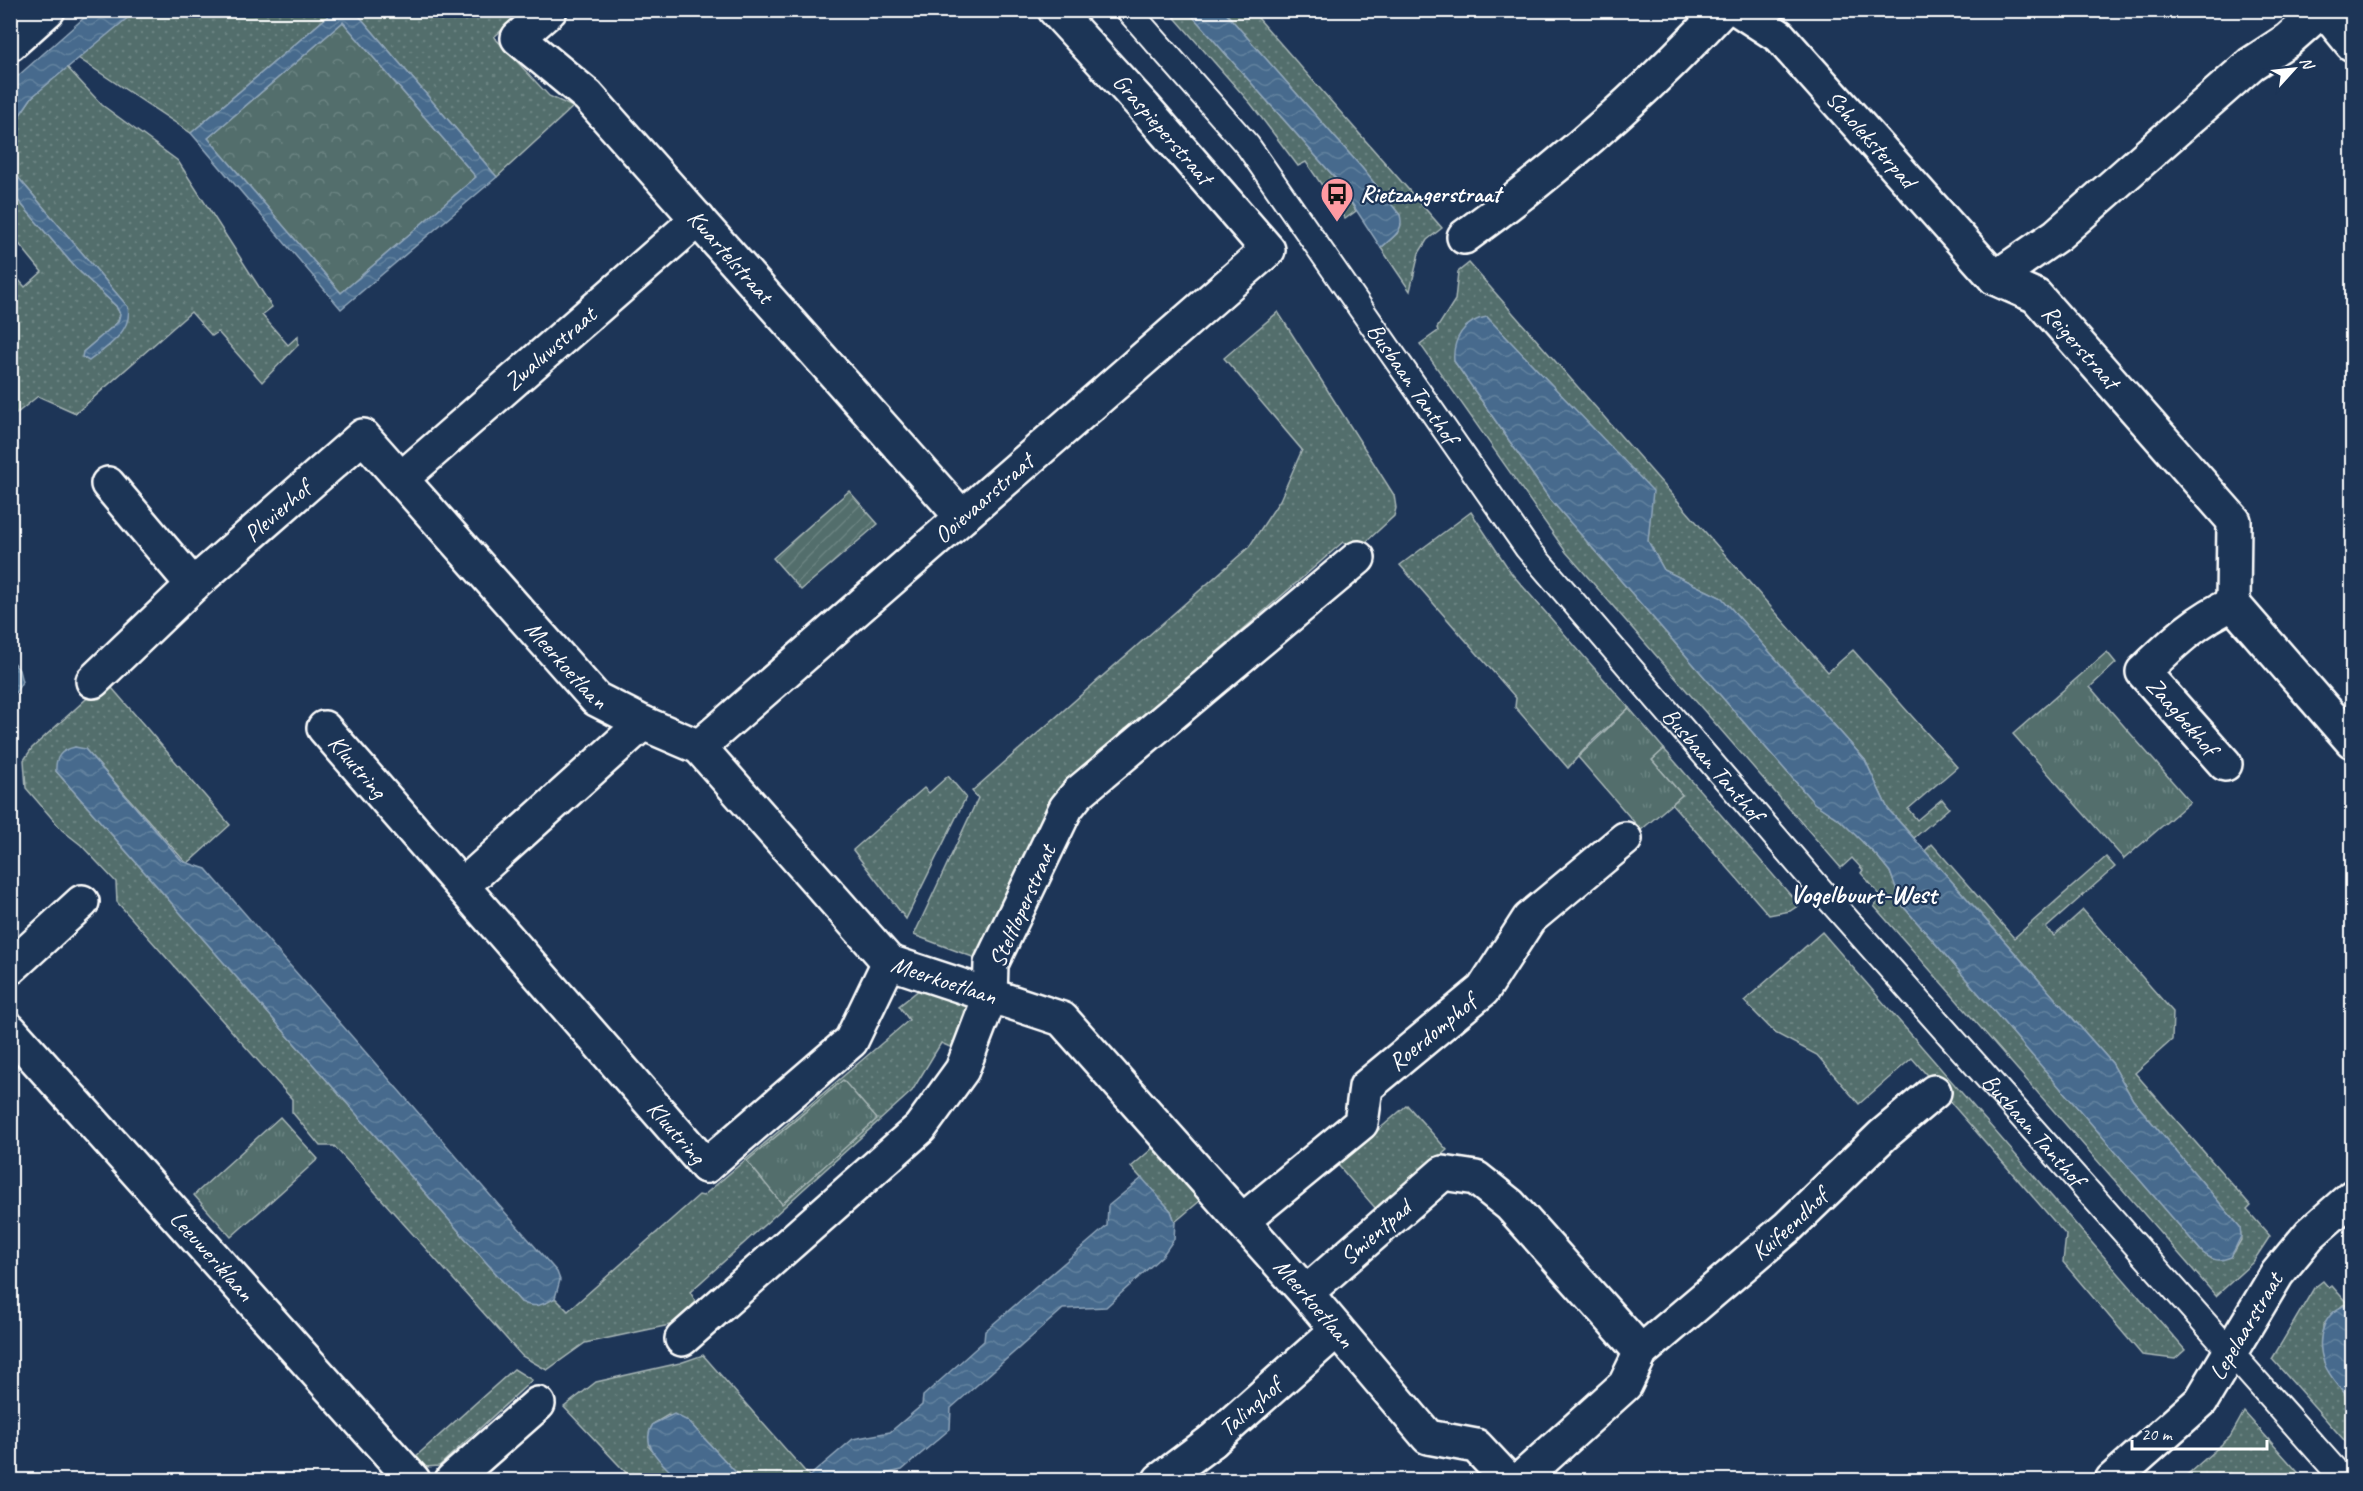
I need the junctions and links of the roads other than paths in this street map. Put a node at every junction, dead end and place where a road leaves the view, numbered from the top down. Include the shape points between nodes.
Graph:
1 (48, 10) edge
2 (550, 10) edge
3 (1055, 10) edge
4 (1128, 10) edge
5 (1722, 10) edge
6 (1739, 10) edge
7 (2323, 10) edge
8 (10, 44) edge
9 (2352, 44) edge
10 (698, 219) junction
11 (1464, 237) dead end
12 (1268, 250) joint
13 (1995, 278) junction
14 (363, 436) joint
15 (401, 479) junction
16 (108, 484) dead end
17 (962, 517) junction
18 (1358, 558) dead end
19 (193, 585) junction
20 (2233, 603) junction
21 (93, 681) dead end
22 (643, 723) junction
23 (324, 728) dead end
24 (2352, 741) edge
25 (699, 747) junction
26 (2225, 765) dead end
27 (1624, 838) dead end
28 (462, 886) junction
29 (82, 902) dead end
30 (889, 962) junction
31 (10, 968) edge
32 (990, 997) junction
33 (10, 1030) edge
34 (1934, 1092) dead end
35 (2352, 1197) edge
36 (1242, 1221) junction
37 (1306, 1293) junction
38 (1337, 1330) junction
39 (682, 1339) dead end
40 (1641, 1353) junction
41 (2231, 1355) junction
42 (538, 1404) dead end
43 (413, 1480) edge
44 (452, 1480) edge
45 (1160, 1480) edge
46 (1508, 1480) edge
47 (1520, 1480) edge
48 (2112, 1480) edge
49 (2344, 1480) edge

1 - 8 street
2 - 10 street, Kwartelstraat via 518,38 588,96
3 - 12 street, Graspieperstraat
4 - 41 lane, Busbaan Tanthof via 1248,146 1527,548 1826,896
5 - 11 street via 1680,55 1582,144 1522,196
6 - 13 street, Scholeksterpad via 1779,36
7 - 9 street
7 - 13 street via 2251,64 2057,235
10 - 15 street, Zwaluwstraat
10 - 17 street, Kwartelstraat
12 - 17 street, Ooievaarstraat
13 - 20 street, Reigerstraat via 2036,296 2234,521
14 - 15 street, Meerkoetlaan
14 - 19 street, Plevierhof
15 - 22 street, Meerkoetlaan via 596,699
16 - 19 street
17 - 25 street, Ooievaarstraat
18 - 32 street, Steltloperstraat via 1078,793 1066,808 991,964
19 - 21 street, Plevierhof
20 - 24 street
20 - 26 street, Zaagbekhof via 2194,626 2143,672
22 - 25 street, Meerkoetlaan
22 - 28 street
23 - 28 street, Kluutring
25 - 30 street, Meerkoetlaan
27 - 36 street, Roerdomphof via 1529,919 1483,990 1366,1087 1361,1123
28 - 30 street, Kluutring via 706,1166 851,1041
29 - 31 street
30 - 32 street, Meerkoetlaan
32 - 36 street, Meerkoetlaan via 1062,1019
32 - 39 street, Steltloperstraat via 962,1070 920,1128
33 - 43 street, Leeuweriklaan
34 - 40 street, Kuifeendhof via 1883,1135 1788,1227
35 - 41 street, Lepelaarstraat via 2310,1234 2277,1274
36 - 37 street, Meerkoetlaan
37 - 38 street, Meerkoetlaan
37 - 40 street, Smientpad via 1443,1173 1476,1178 1510,1205
38 - 45 street, Talinghof via 1212,1441
38 - 46 street, Meerkoetlaan via 1428,1437 1476,1446
40 - 47 street, Kuifeendhof via 1625,1385
41 - 48 street, Lepelaarstraat via 2189,1414
41 - 49 lane, Busbaan Tanthof
42 - 44 street

